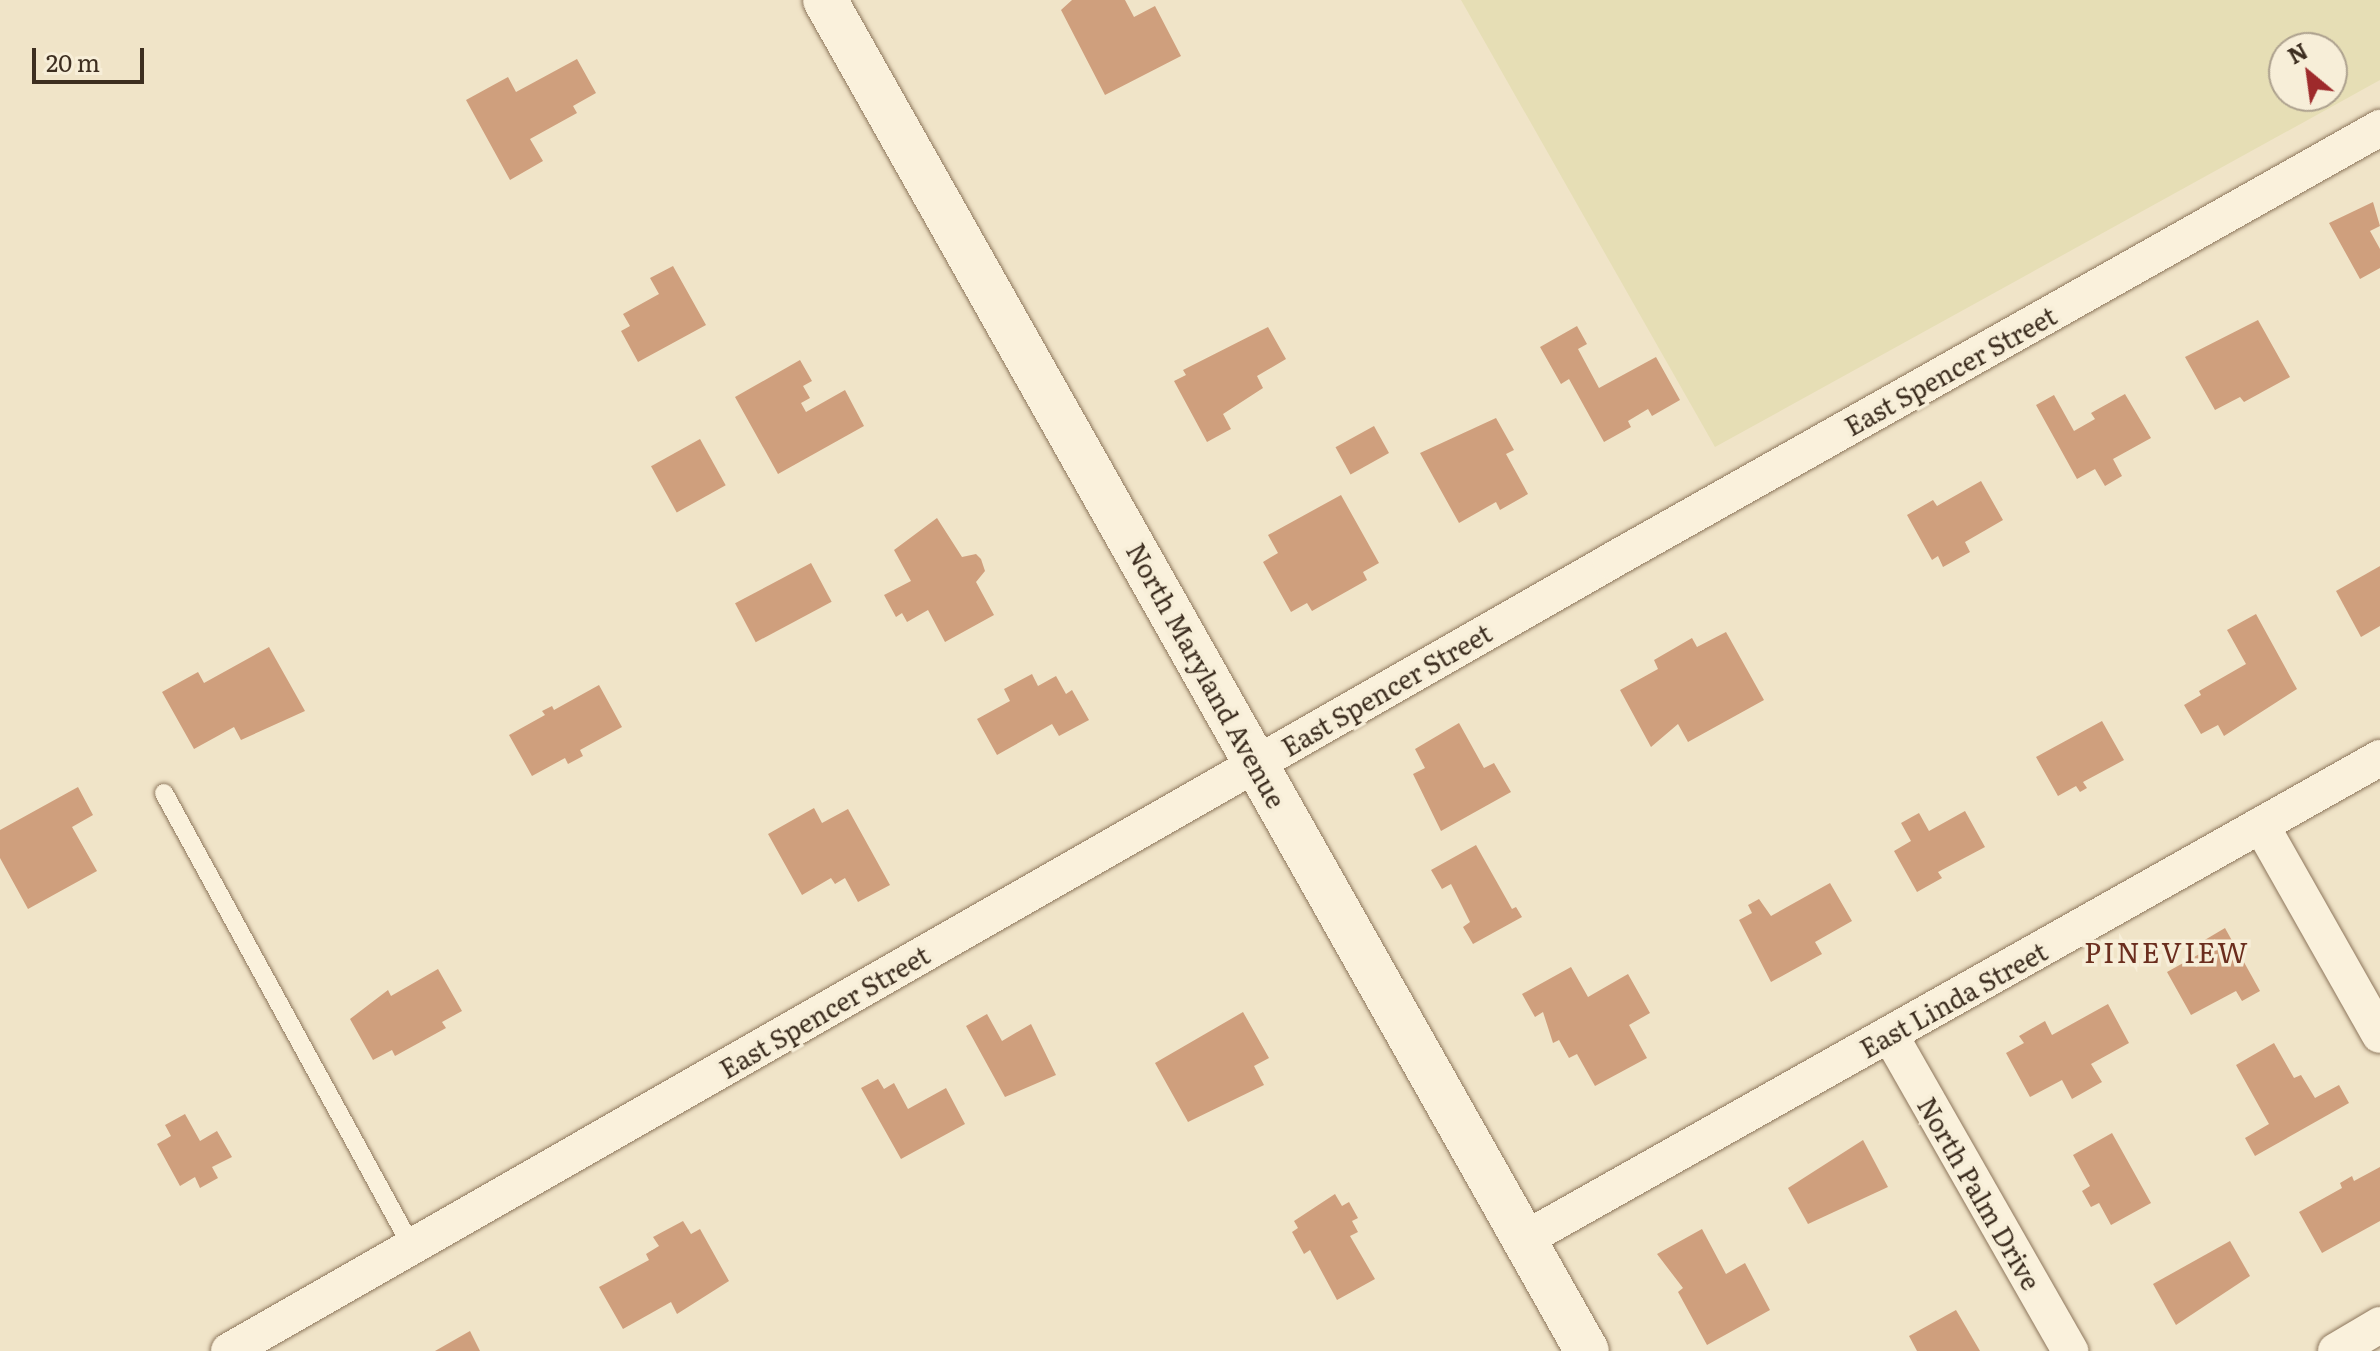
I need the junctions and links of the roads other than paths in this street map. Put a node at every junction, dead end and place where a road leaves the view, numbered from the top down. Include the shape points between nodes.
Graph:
1 (825, 0) edge
2 (2380, 128) edge
3 (2380, 758) edge
4 (1257, 763) junction
5 (164, 793) dead end
6 (2261, 825) junction
7 (1890, 1035) junction
8 (2380, 1035) edge
9 (1525, 1239) junction
10 (412, 1247) junction
11 (2380, 1325) edge
12 (232, 1350) edge
13 (1587, 1351) edge
14 (2070, 1351) edge
15 (2336, 1351) edge

1 - 4 street, North Maryland Avenue
2 - 4 street, East Spencer Street
3 - 6 street, East Linda Street
4 - 9 street, North Maryland Avenue
4 - 10 street, East Spencer Street
5 - 10 lane
6 - 7 street, East Linda Street
6 - 8 street
7 - 9 street, East Linda Street
7 - 14 street, North Palm Drive
9 - 13 street, North Maryland Avenue
10 - 12 street, East Spencer Street
11 - 15 street

